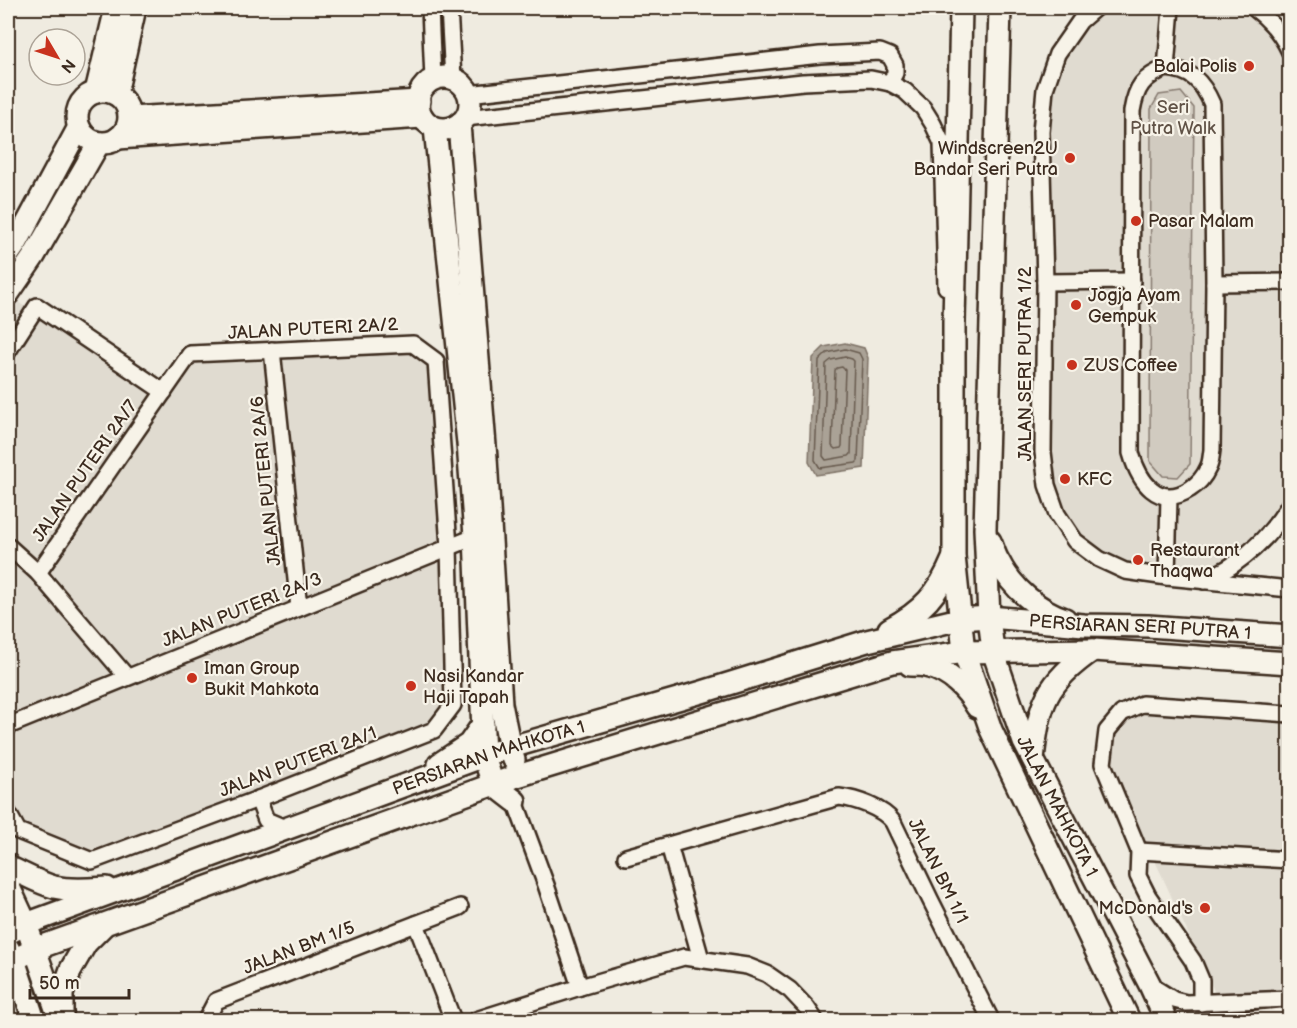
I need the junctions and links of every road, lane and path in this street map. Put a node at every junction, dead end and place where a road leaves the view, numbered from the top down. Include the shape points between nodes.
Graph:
1 (116, 8) edge
2 (135, 8) edge
3 (430, 8) edge
4 (449, 8) edge
5 (961, 8) edge
6 (1000, 8) edge
7 (1095, 8) edge
8 (1171, 8) edge
9 (1254, 8) edge
10 (1290, 52) edge
11 (1166, 68) junction
12 (443, 80) junction
13 (890, 83) junction
14 (106, 93) junction
15 (468, 94) junction
16 (425, 115) junction
17 (130, 118) junction
18 (462, 121) junction
19 (79, 127) junction
20 (109, 140) junction
21 (8, 255) edge
22 (1045, 282) junction
23 (1132, 282) junction
24 (1290, 282) edge
25 (1214, 283) junction
26 (8, 294) edge
27 (954, 322) junction
28 (272, 350) junction
29 (8, 351) edge
30 (164, 392) junction
31 (1169, 497) junction
32 (1290, 504) edge
33 (985, 529) junction
34 (483, 534) junction
35 (8, 546) edge
36 (449, 548) junction
37 (954, 556) junction
38 (38, 573) junction
39 (1167, 577) junction
40 (1204, 581) junction
41 (1290, 590) edge
42 (300, 608) junction
43 (989, 617) junction
44 (960, 619) junction
45 (1084, 625) junction
46 (1284, 632) edge
47 (867, 640) junction
48 (1093, 650) junction
49 (993, 651) junction
50 (964, 652) junction
51 (1285, 658) edge
52 (892, 662) junction
53 (127, 677) junction
54 (502, 710) junction
55 (1290, 714) edge
56 (483, 724) junction
57 (8, 726) edge
58 (991, 730) junction
59 (566, 731) junction
60 (510, 748) junction
61 (484, 757) junction
62 (1033, 759) junction
63 (519, 776) junction
64 (411, 783) junction
65 (494, 784) junction
66 (258, 799) junction
67 (515, 801) junction
68 (8, 813) edge
69 (266, 820) junction
70 (287, 829) junction
71 (669, 844) junction
72 (240, 846) junction
73 (1139, 851) junction
74 (626, 857) dead end
75 (1290, 860) edge
76 (8, 865) edge
77 (8, 885) edge
78 (128, 887) junction
79 (460, 907) dead end
80 (106, 923) junction
81 (416, 924) junction
82 (17, 928) edge
83 (35, 949) junction
84 (11, 953) edge
85 (701, 959) junction
86 (1150, 985) junction
87 (580, 987) junction
88 (1290, 999) edge
89 (1201, 1003) junction
90 (1290, 1015) edge
91 (34, 1020) edge
92 (61, 1020) edge
93 (206, 1020) edge
94 (453, 1020) edge
95 (476, 1020) edge
96 (815, 1020) edge
97 (991, 1020) edge
98 (1129, 1020) edge
99 (1166, 1020) edge
100 (1240, 1020) edge

1 - 14 street
2 - 14 street
3 - 12 street
4 - 12 street
5 - 27 street, JALAN MAHKOTA 1
6 - 33 street, JALAN MAHKOTA 1
7 - 22 street, JALAN SERI PUTRA 1/2 via 1080,21 1057,54 1045,89 1041,132
8 - 11 street
9 - 10 street via 1267,18
11 - 23 street via 1143,82 1132,111
11 - 25 street via 1189,73 1205,88 1212,104
12 - 15 street via 464,87
12 - 16 street via 426,85 421,92
13 - 15 street via 896,65 890,56 880,52 820,55
13 - 18 street via 871,79 803,82
13 - 27 street via 923,108 942,143 945,283
14 - 17 street via 122,98
14 - 19 street via 88,96 81,102
15 - 18 street via 469,111
16 - 17 street
16 - 18 street via 443,129
16 - 20 street
16 - 34 street
17 - 20 street via 124,133
18 - 34 street via 485,446
19 - 20 street via 91,140
19 - 21 street
20 - 26 street
22 - 23 street
22 - 39 street, JALAN SERI PUTRA 1/2 via 1043,452 1047,485 1057,514 1075,541 1099,559 1125,571
23 - 31 street via 1131,453 1143,482
24 - 25 street
25 - 31 street via 1209,468 1199,483
27 - 37 street, JALAN MAHKOTA 1
28 - 30 street, JALAN PUTERI 2A/2 via 190,354
28 - 36 street, JALAN PUTERI 2A/2 via 413,344 436,361
28 - 42 street, JALAN PUTERI 2A/6
29 - 30 street via 37,306
30 - 38 street, JALAN PUTERI 2A/7
31 - 39 street
32 - 40 street via 1262,541 1234,564
33 - 43 street, JALAN MAHKOTA 1
33 - 45 street via 1011,581 1030,600 1053,615
34 - 36 street, JALAN PUTERI 2A/3
34 - 54 street
34 - 56 street
35 - 38 street
36 - 42 street, JALAN PUTERI 2A/3
36 - 66 street, JALAN PUTERI 2A/1 via 453,705 434,730
37 - 44 street, JALAN MAHKOTA 1
37 - 47 street via 930,599 893,628
38 - 53 street
39 - 40 street, JALAN SERI PUTRA 1/2
40 - 41 street, JALAN SERI PUTRA 1/2
42 - 53 street, JALAN PUTERI 2A/3
43 - 44 street, PERSIARAN SERI PUTRA 1
43 - 45 street, PERSIARAN SERI PUTRA 1
43 - 49 street, JALAN MAHKOTA 1
44 - 47 street, PERSIARAN MAHKOTA 1
44 - 50 street, JALAN MAHKOTA 1
45 - 46 street, PERSIARAN SERI PUTRA 1
47 - 59 street, PERSIARAN MAHKOTA 1
48 - 49 street, PERSIARAN SERI PUTRA 1
48 - 51 street, PERSIARAN SERI PUTRA 1
48 - 62 street via 1050,690 1040,712
49 - 50 street, PERSIARAN SERI PUTRA 1
49 - 62 street, JALAN MAHKOTA 1
50 - 52 street, PERSIARAN MAHKOTA 1
50 - 58 street, JALAN MAHKOTA 1
52 - 58 street via 930,667 945,674 973,700
52 - 63 street, PERSIARAN MAHKOTA 1
53 - 57 street, JALAN PUTERI 2A/3
54 - 59 street via 522,727
54 - 60 street
55 - 73 street via 1142,704 1122,713 1107,731 1103,764
56 - 61 street
56 - 64 street via 469,744
58 - 98 street, JALAN MAHKOTA 1
59 - 60 street, PERSIARAN MAHKOTA 1
60 - 61 street, PERSIARAN MAHKOTA 1
60 - 63 street
61 - 64 street, PERSIARAN MAHKOTA 1
61 - 65 street
62 - 86 street, JALAN MAHKOTA 1
63 - 65 street, PERSIARAN MAHKOTA 1
63 - 67 street
64 - 70 street, PERSIARAN MAHKOTA 1
65 - 67 street
65 - 80 street, PERSIARAN MAHKOTA 1
66 - 68 street, JALAN PUTERI 2A/1 via 92,861 18,831
66 - 69 street
67 - 87 street
69 - 70 street
69 - 72 street
70 - 72 street, PERSIARAN MAHKOTA 1
71 - 74 street, JALAN BM 1/1
71 - 85 street
71 - 97 street, JALAN BM 1/1 via 839,797 881,811 893,822
72 - 78 street, PERSIARAN MAHKOTA 1
73 - 75 street
73 - 89 street via 1138,876 1193,961 1201,980
76 - 78 street via 54,887
77 - 82 street
78 - 82 street, PERSIARAN MAHKOTA 1
79 - 81 street, JALAN BM 1/5
80 - 83 street, PERSIARAN MAHKOTA 1
80 - 92 street via 86,943 71,969 62,994
81 - 93 street, JALAN BM 1/5 via 216,1001
81 - 94 street
82 - 83 street
83 - 84 street, PERSIARAN MAHKOTA 1
83 - 92 street
84 - 91 street, PERSIARAN MAHKOTA 1
85 - 87 street via 684,957
85 - 96 street via 747,966 767,974 790,990
86 - 89 street via 1174,1000
86 - 99 street, JALAN MAHKOTA 1
87 - 95 street
88 - 89 street
90 - 100 street

